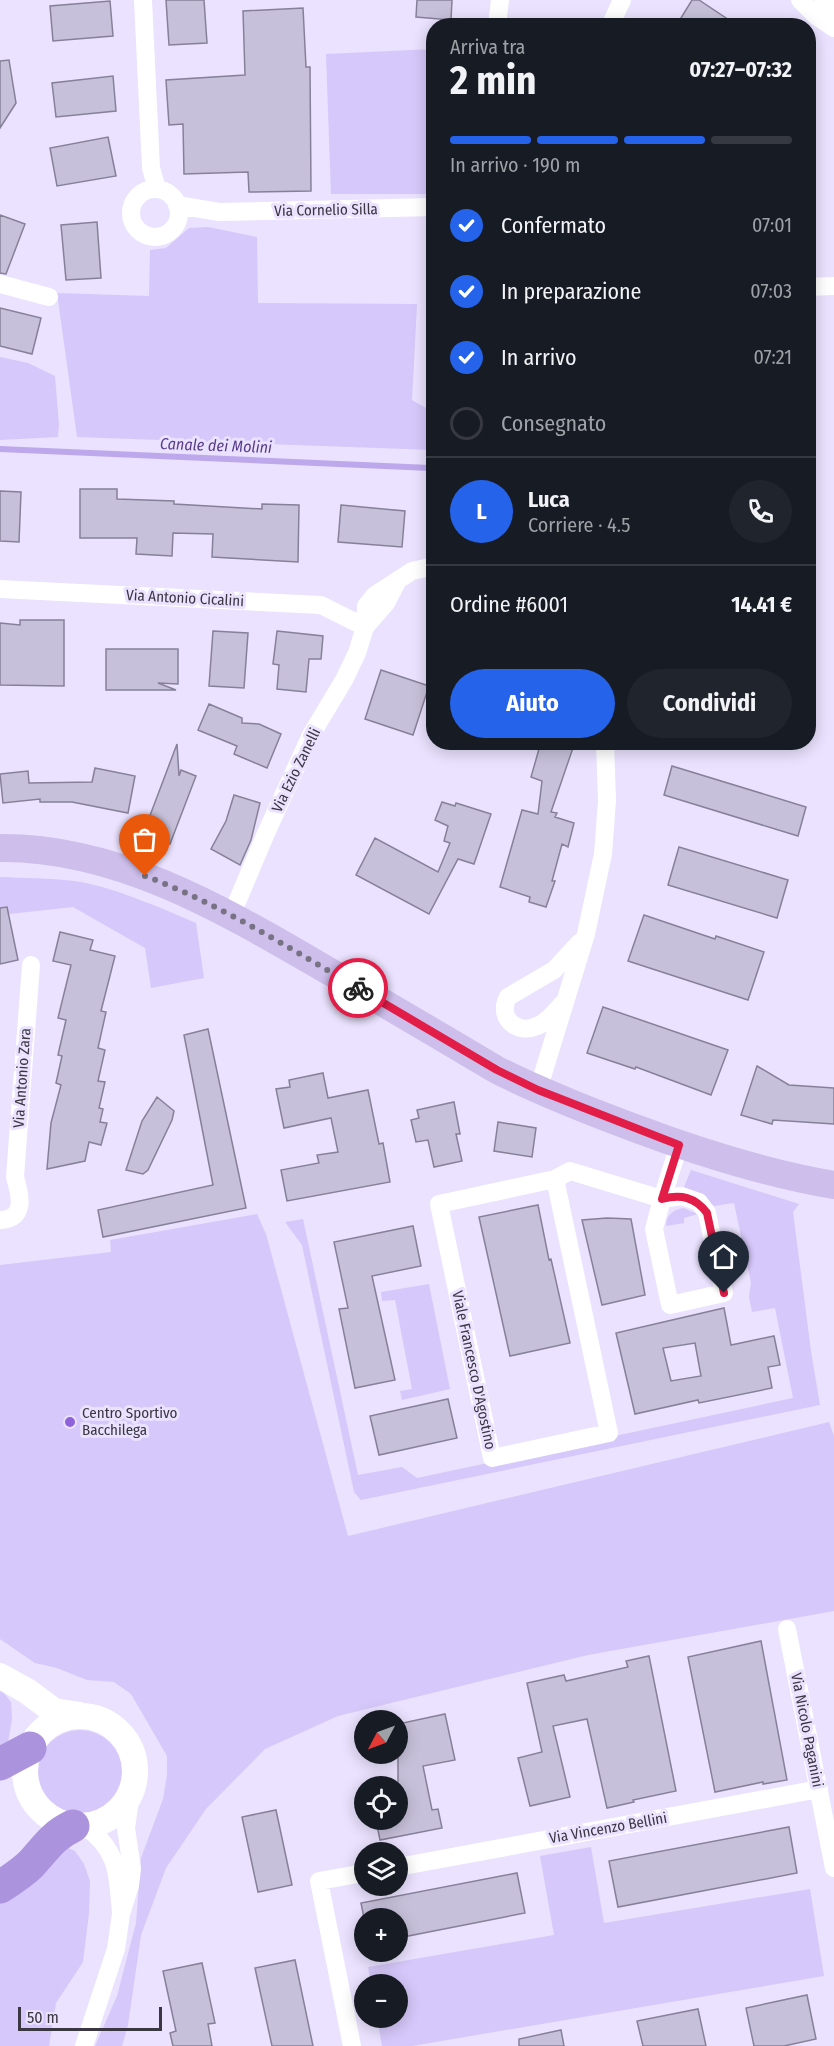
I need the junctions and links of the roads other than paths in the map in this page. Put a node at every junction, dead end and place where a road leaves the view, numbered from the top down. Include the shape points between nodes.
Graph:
1 (143, 0) edge
2 (500, 0) edge
3 (622, 0) edge
4 (800, 0) edge
5 (822, 0) edge
6 (834, 13) edge
7 (498, 18) edge
8 (614, 18) edge
9 (834, 28) edge
10 (150, 190) junction
11 (426, 207) edge
12 (177, 213) junction
13 (0, 284) edge
14 (816, 286) edge
15 (834, 286) edge
16 (50, 297) dead end
17 (426, 568) edge
18 (0, 589) edge
19 (365, 627) junction
20 (604, 750) edge
21 (0, 848) edge
22 (231, 916) junction
23 (586, 934) junction
24 (31, 964) dead end
25 (564, 1003) junction
26 (538, 1090) junction
27 (679, 1145) junction
28 (8, 1179) edge
29 (555, 1179) junction
30 (823, 1183) edge
31 (662, 1199) junction
32 (0, 1220) edge
33 (787, 1629) dead end
34 (0, 1676) edge
35 (0, 1684) edge
36 (86, 1717) junction
37 (32, 1744) junction
38 (0, 1764) edge
39 (819, 1790) junction
40 (131, 1792) junction
41 (79, 1826) junction
42 (408, 1865) edge
43 (834, 1868) edge
44 (354, 1875) edge
45 (0, 1887) edge
46 (121, 1914) junction
47 (84, 2046) edge
48 (352, 2046) edge

1 - 10 street
2 - 7 street
3 - 8 street
4 - 9 street
5 - 6 street
10 - 12 street, Via Cornelio Silla via 170,194
10 - 12 street via 138,196 131,209 139,230 160,236 173,228
11 - 12 street, Via Cornelio Silla
13 - 16 street
14 - 15 street
17 - 19 street via 398,580 386,603
18 - 19 street, Via Antonio Cicalini via 321,605
19 - 22 street, Via Ezio Zanelli via 357,653 311,735
20 - 23 street via 606,830
21 - 22 main road via 49,851 112,864 161,882
22 - 26 main road
23 - 25 street
23 - 25 street via 554,970 508,997 505,1016 512,1025 529,1029 540,1025
24 - 28 street, Via Antonio Zara
25 - 26 street
26 - 27 main road
27 - 30 main road via 750,1168
27 - 31 street, Viale Francesco D'Agostino
28 - 32 street, Via Antonio Zara via 21,1196 20,1206 15,1215
29 - 29 street, Viale Francesco D'Agostino via 439,1204 492,1458 609,1433
29 - 31 street, Viale Francesco D'Agostino via 570,1171
31 - 31 street, Viale Francesco D'Agostino via 690,1198 707,1213 724,1293 670,1305 654,1229
33 - 39 street, Via Nicolo Paganini
34 - 36 street via 54,1711
35 - 37 street via 26,1711
36 - 37 street via 59,1720 45,1728
36 - 40 street via 110,1726 127,1743 135,1769
37 - 38 highway
37 - 41 street via 24,1776 33,1800 62,1824
39 - 42 street, Via Vincenzo Bellini
39 - 43 street, Via Nicolo Paganini
40 - 41 street via 110,1817
40 - 46 street via 126,1828 132,1869
41 - 45 highway via 55,1836 31,1864
41 - 46 street via 96,1834 110,1850 118,1877
44 - 48 street via 319,1881
46 - 47 street via 116,1949

